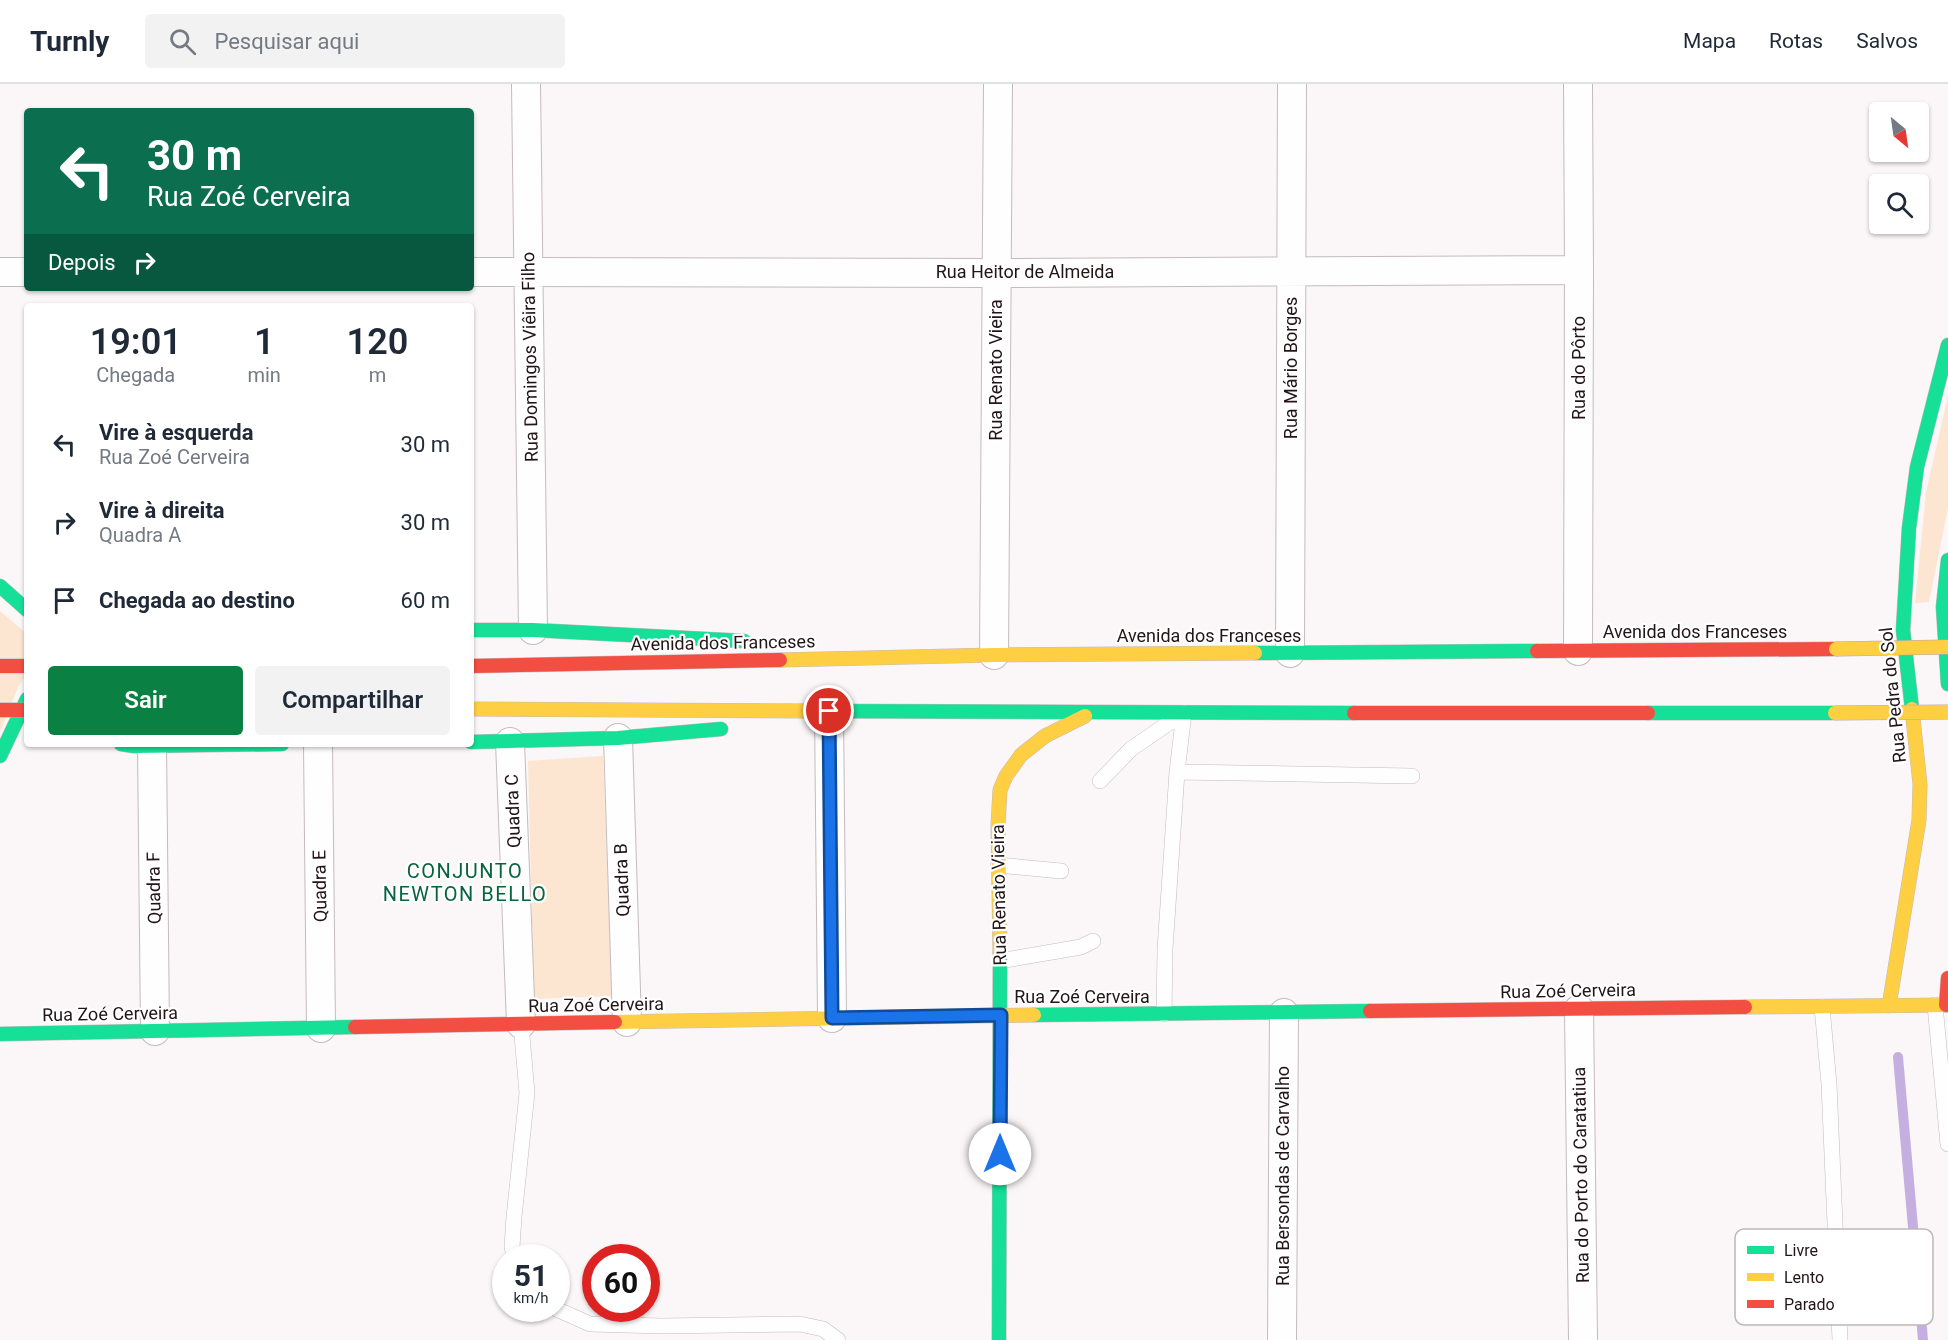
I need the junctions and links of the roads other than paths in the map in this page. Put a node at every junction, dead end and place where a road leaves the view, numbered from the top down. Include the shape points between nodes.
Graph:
1 (526, 84) edge
2 (998, 84) edge
3 (1292, 84) edge
4 (1578, 84) edge
5 (1579, 270) junction
6 (0, 272) edge
7 (24, 272) edge
8 (474, 272) edge
9 (529, 272) junction
10 (1291, 272) junction
11 (996, 273) junction
12 (1948, 345) edge
13 (1948, 560) edge
14 (0, 586) edge
15 (24, 607) edge
16 (474, 630) edge
17 (533, 630) junction
18 (758, 642) dead end
19 (817, 645) dead end
20 (1948, 647) edge
21 (1578, 651) junction
22 (1290, 653) junction
23 (994, 655) junction
24 (0, 666) edge
25 (24, 666) edge
26 (474, 666) edge
27 (1948, 684) edge
28 (24, 705) edge
29 (474, 709) edge
30 (0, 710) edge
31 (24, 710) edge
32 (829, 711) junction
33 (1948, 712) edge
34 (1092, 713) junction
35 (1184, 713) junction
36 (758, 724) dead end
37 (736, 727) dead end
38 (618, 738) junction
39 (474, 742) edge
40 (510, 742) junction
41 (152, 747) edge
42 (318, 747) edge
43 (0, 756) edge
44 (1177, 772) junction
45 (1412, 776) dead end
46 (1100, 781) dead end
47 (998, 865) junction
48 (1061, 871) dead end
49 (1093, 941) dead end
50 (1000, 961) junction
51 (1948, 978) edge
52 (1943, 1005) edge
53 (1822, 1006) junction
54 (1889, 1006) junction
55 (1579, 1009) junction
56 (1284, 1013) junction
57 (1164, 1014) junction
58 (1001, 1015) junction
59 (832, 1018) junction
60 (627, 1022) junction
61 (521, 1024) junction
62 (321, 1028) junction
63 (155, 1031) junction
64 (0, 1034) edge
65 (1948, 1144) edge
66 (1835, 1229) edge
67 (512, 1244) edge
68 (570, 1315) edge
69 (1839, 1325) edge
70 (838, 1340) edge
71 (999, 1340) edge
72 (1282, 1340) edge
73 (1583, 1340) edge
74 (1840, 1340) edge

1 - 9 street, Rua Domingos Viêira Filho
2 - 11 street, Rua Renato Vieira
3 - 10 street, Rua Mário Borges
4 - 5 street, Rua do Pôrto
5 - 10 street, Rua Heitor de Almeida
5 - 21 street, Rua do Pôrto
6 - 7 street
8 - 9 street, Rua Heitor de Almeida
9 - 11 street, Rua Heitor de Almeida
9 - 17 street, Rua Domingos Viêira Filho
10 - 11 street, Rua Heitor de Almeida
10 - 22 street, Rua Mário Borges
11 - 23 street, Rua Renato Vieira
12 - 54 main road, Rua Pedra do Sol via 1917,467 1909,528 1902,630 1920,784 1919,820
13 - 27 main road via 1942,615
14 - 15 main road
16 - 17 main road
17 - 18 main road
19 - 23 main road
20 - 21 main road, Avenida dos Franceses, bridge
21 - 22 main road, Avenida dos Franceses
22 - 23 main road, Avenida dos Franceses
23 - 26 main road, Avenida dos Franceses
24 - 25 main road
28 - 43 main road
29 - 32 main road
30 - 31 main road, bridge
32 - 34 main road
32 - 36 main road
32 - 59 street
33 - 35 main road, bridge
34 - 35 main road
34 - 47 main road, Rua Renato Vieira via 1045,736 1012,765 1000,790
35 - 44 lane
35 - 46 lane via 1131,749
37 - 38 main road
38 - 40 main road
38 - 60 street, Quadra B
39 - 40 main road
40 - 61 street, Quadra C
41 - 63 street, Quadra F
42 - 62 street, Quadra E
44 - 45 lane
44 - 57 lane
47 - 48 lane
47 - 50 main road, Rua Renato Vieira
49 - 50 lane via 1081,948
50 - 58 main road, Rua Renato Vieira
51 - 52 main road
52 - 54 main road, Rua Zoé Cerveira
52 - 65 lane
53 - 54 main road, Rua Zoé Cerveira
53 - 55 main road, Rua Zoé Cerveira
53 - 66 lane
55 - 56 main road, Rua Zoé Cerveira
55 - 73 street, Rua do Porto do Caratatiua
56 - 57 main road, Rua Zoé Cerveira
56 - 72 street, Rua Bersondas de Carvalho
57 - 58 main road, Rua Zoé Cerveira
58 - 59 main road, Rua Zoé Cerveira
58 - 71 main road, Rua Renato Vieira
59 - 60 main road, Rua Zoé Cerveira
60 - 61 main road, Rua Zoé Cerveira
61 - 62 main road, Rua Zoé Cerveira
61 - 67 lane via 527,1093
62 - 63 main road, Rua Zoé Cerveira
63 - 64 main road, Rua Zoé Cerveira
68 - 70 lane via 590,1324 800,1324 823,1329
69 - 74 lane

